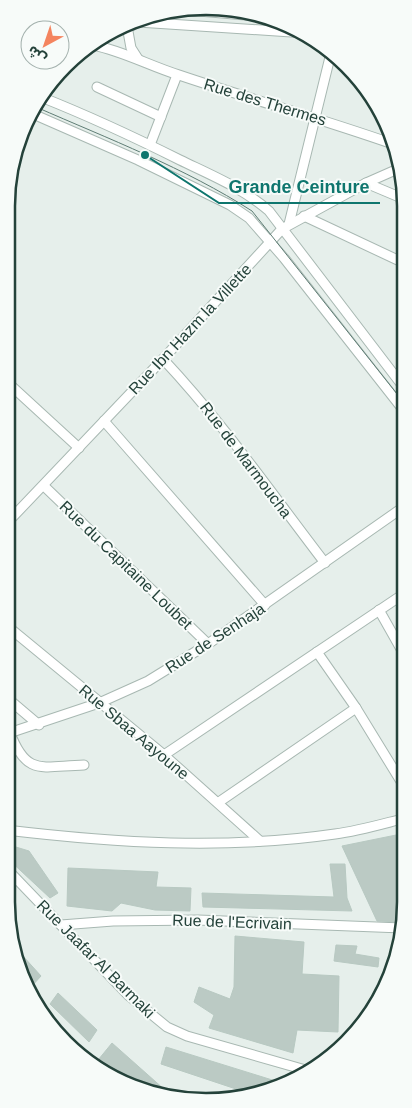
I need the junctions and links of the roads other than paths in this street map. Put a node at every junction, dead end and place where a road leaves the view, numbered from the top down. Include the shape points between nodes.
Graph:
1 (153, 23) edge
2 (282, 31) edge
3 (127, 33) edge
4 (101, 47) edge
5 (138, 59) junction
6 (329, 59) edge
7 (177, 75) junction
8 (97, 87) dead end
9 (47, 100) edge
10 (38, 116) edge
11 (161, 117) junction
12 (315, 117) junction
13 (386, 141) edge
14 (150, 145) junction
15 (393, 171) edge
16 (366, 183) junction
17 (397, 196) edge
18 (304, 216) junction
19 (286, 227) junction
20 (270, 242) junction
21 (397, 260) edge
22 (163, 359) junction
23 (397, 379) edge
24 (15, 389) edge
25 (397, 403) edge
26 (104, 421) junction
27 (78, 448) junction
28 (44, 486) junction
29 (397, 512) edge
30 (15, 515) edge
31 (325, 563) junction
32 (397, 599) edge
33 (265, 605) junction
34 (379, 610) junction
35 (15, 632) edge
36 (397, 642) edge
37 (208, 644) junction
38 (317, 652) junction
39 (99, 703) junction
40 (15, 705) edge
41 (356, 708) junction
42 (39, 724) junction
43 (15, 731) edge
44 (15, 746) edge
45 (164, 755) junction
46 (84, 765) dead end
47 (397, 774) edge
48 (219, 802) junction
49 (397, 820) edge
50 (15, 831) edge
51 (260, 841) junction
52 (15, 877) edge
53 (61, 925) junction
54 (395, 928) edge
55 (300, 1068) edge

1 - 2 street
3 - 5 street
4 - 5 street, Rue des Thermes
5 - 7 street, Rue des Thermes
6 - 12 street
7 - 11 street
7 - 12 street, Rue des Thermes
8 - 11 street
9 - 14 street
10 - 20 street via 230,205 249,218
11 - 14 street
12 - 13 street, Rue des Thermes
12 - 19 street
14 - 19 street via 243,191
15 - 16 street, Rue Ibn Hazm la Villette
16 - 17 street
16 - 18 street, Rue Ibn Hazm la Villette
18 - 19 street, Rue Ibn Hazm la Villette
18 - 21 street
19 - 20 street, Rue Ibn Hazm la Villette
19 - 23 street
20 - 22 street, Rue Ibn Hazm la Villette
20 - 25 street
22 - 26 street, Rue Ibn Hazm la Villette
22 - 31 street, Rue de Marmoucha via 246,455
24 - 27 street
26 - 27 street, Rue Ibn Hazm la Villette
26 - 33 street
27 - 28 street, Rue Ibn Hazm la Villette
28 - 30 street, Rue Ibn Hazm la Villette
28 - 37 street, Rue du Capitaine Loubet
29 - 31 street, Rue de Senhaja
31 - 33 street, Rue de Senhaja
32 - 34 street
33 - 37 street, Rue de Senhaja
34 - 36 street
34 - 38 street
35 - 39 street, Rue Sbaa Aayoune
37 - 39 street, Rue de Senhaja via 148,681
38 - 41 street
38 - 45 street
39 - 42 street, Rue de Senhaja
39 - 45 street, Rue Sbaa Aayoune
40 - 42 street
41 - 47 street
41 - 48 street
42 - 43 street, Rue de Senhaja
44 - 46 street via 20,756 32,764
45 - 48 street, Rue Sbaa Aayoune
48 - 51 street, Rue Sbaa Aayoune
49 - 51 street via 336,834
50 - 51 street via 126,843 182,845
52 - 53 street, Rue Jaafar Al Barmaki
53 - 54 street, Rue de l'Ecrivain via 113,920 198,920
53 - 55 street, Rue Jaafar Al Barmaki via 128,995 167,1028

